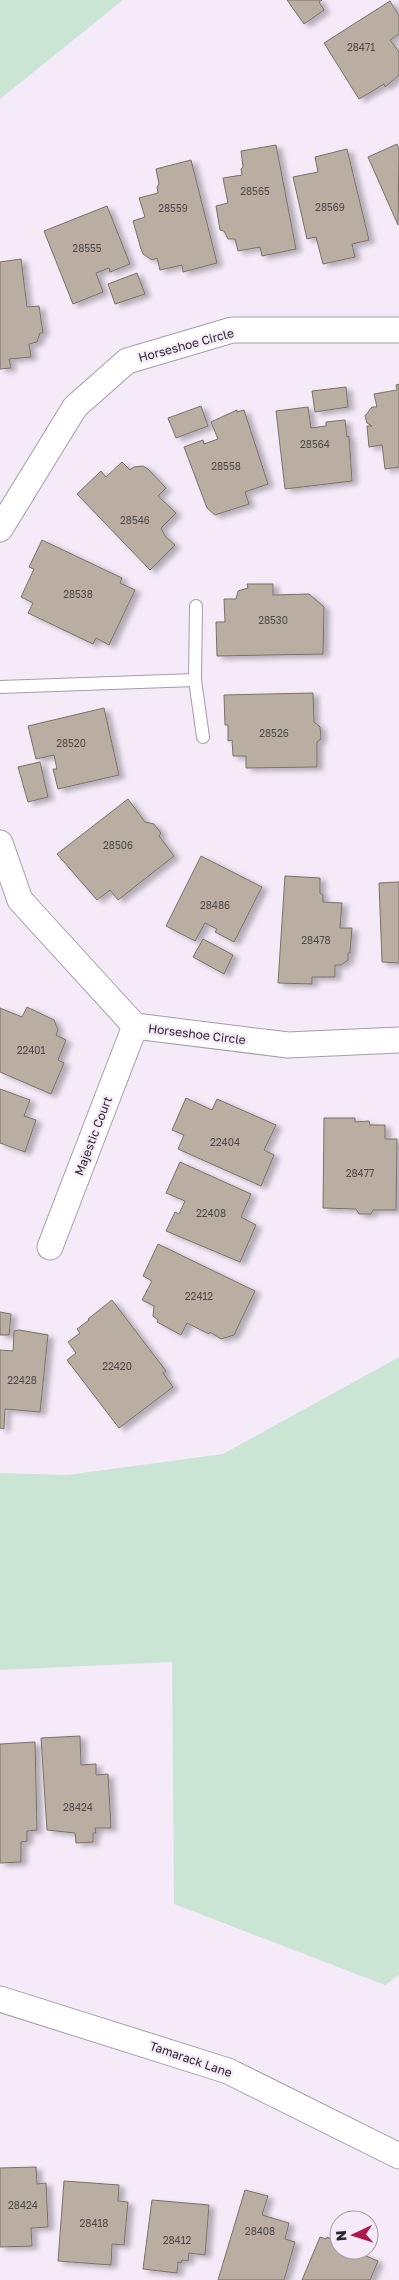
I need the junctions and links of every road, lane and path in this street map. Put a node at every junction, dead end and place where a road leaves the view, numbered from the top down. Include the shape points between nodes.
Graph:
1 (399, 330) edge
2 (0, 529) edge
3 (196, 606) dead end
4 (195, 680) junction
5 (0, 687) edge
6 (203, 737) dead end
7 (0, 844) edge
8 (135, 1026) junction
9 (399, 1040) edge
10 (50, 1247) dead end
11 (0, 1998) edge
12 (399, 2156) edge

1 - 2 street, Horseshoe Circle via 232,330 127,361 75,407
3 - 4 lane
4 - 5 lane
4 - 6 lane
7 - 8 street, Horseshoe Circle via 20,900
8 - 9 street, Horseshoe Circle via 288,1045
8 - 10 street, Majestic Court
11 - 12 street, Tamarack Lane via 228,2071

